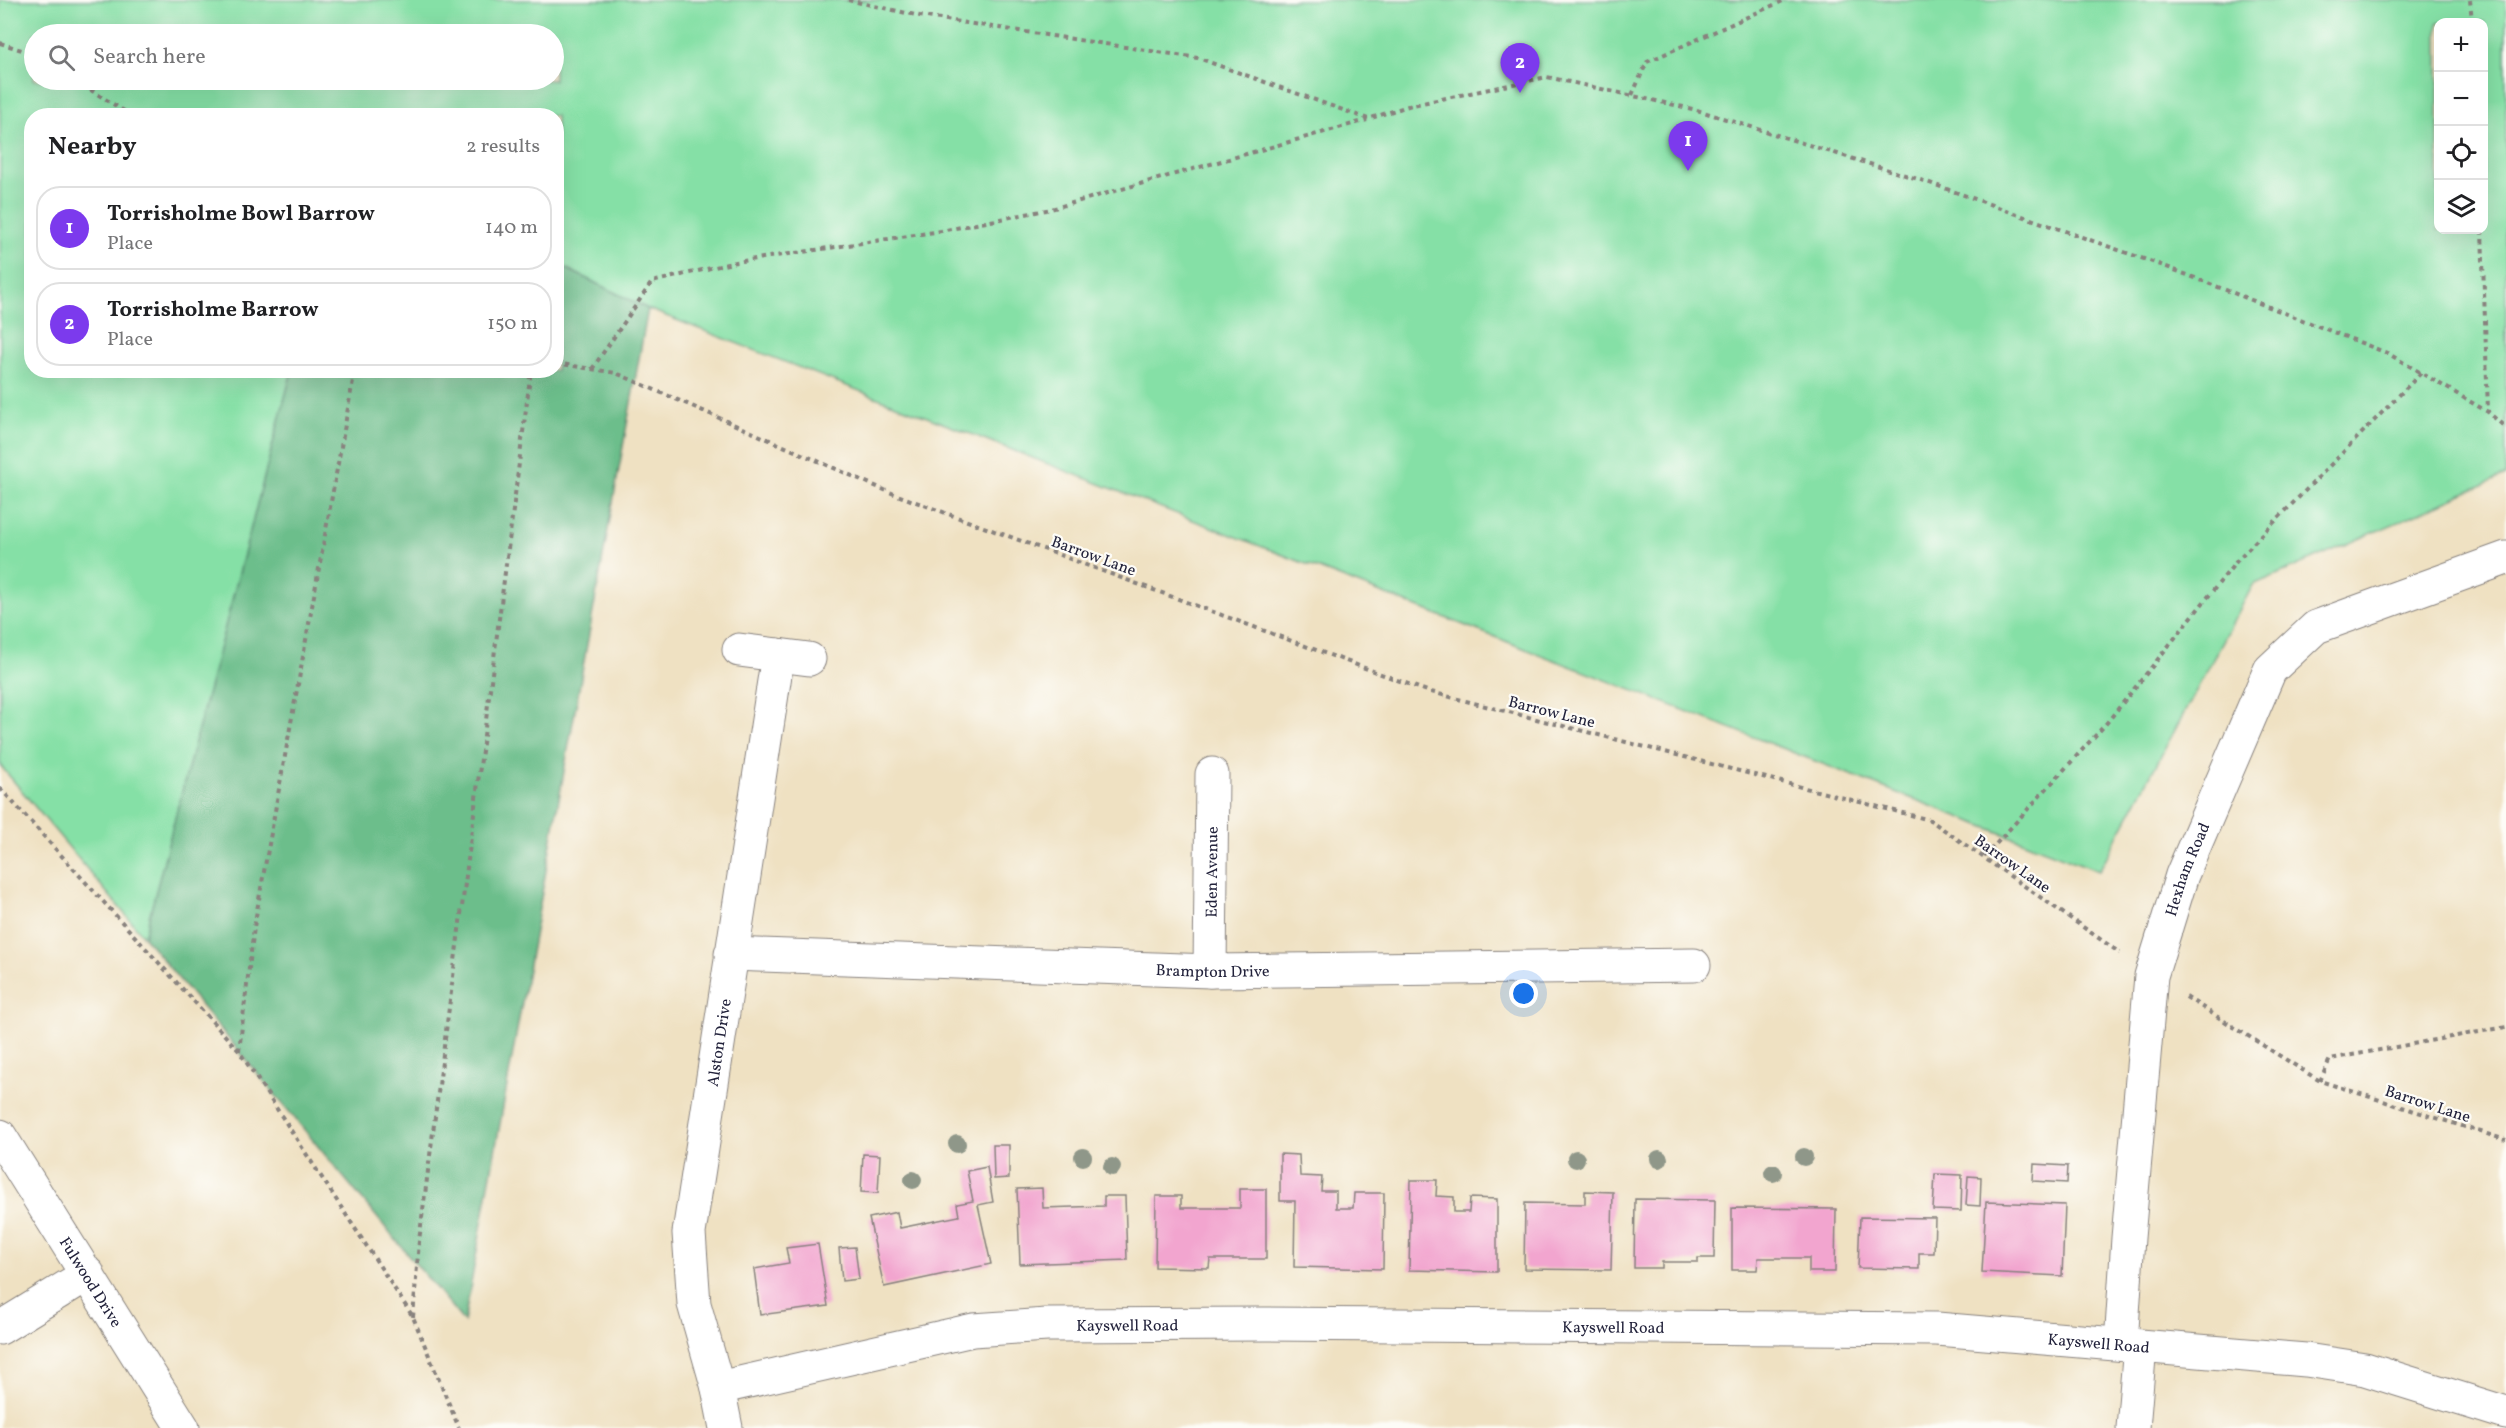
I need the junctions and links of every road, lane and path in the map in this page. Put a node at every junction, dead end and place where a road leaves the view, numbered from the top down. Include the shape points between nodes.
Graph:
1 (848, 0) edge
2 (1785, 0) edge
3 (2470, 0) edge
4 (2472, 18) edge
5 (0, 43) edge
6 (24, 51) edge
7 (91, 90) edge
8 (1632, 94) junction
9 (119, 108) edge
10 (1368, 119) junction
11 (2482, 234) edge
12 (564, 364) edge
13 (592, 369) junction
14 (2421, 373) junction
15 (352, 378) edge
16 (530, 378) edge
17 (2488, 412) junction
18 (2506, 428) edge
19 (2506, 558) edge
20 (739, 651) dead end
21 (1212, 774) dead end
22 (0, 788) edge
23 (1984, 857) junction
24 (731, 954) junction
25 (1694, 965) dead end
26 (1210, 971) junction
27 (2151, 976) junction
28 (2506, 1027) edge
29 (239, 1051) junction
30 (2319, 1081) junction
31 (0, 1136) edge
32 (2506, 1140) edge
33 (88, 1274) junction
34 (413, 1317) junction
35 (0, 1328) edge
36 (2131, 1345) junction
37 (718, 1388) junction
38 (2506, 1413) edge
39 (183, 1428) edge
40 (459, 1428) edge
41 (726, 1428) edge
42 (2133, 1428) edge

1 - 10 path via 920,16 1198,58
2 - 8 path via 1647,62
3 - 4 path
5 - 6 path
7 - 9 path
8 - 10 path via 1547,77 1408,106
8 - 14 path via 1697,110 1946,189 2172,269 2386,352
10 - 13 path via 1052,209 941,231 736,262 652,282
11 - 17 path
12 - 13 path, Barrow Lane
13 - 23 path, Barrow Lane via 616,373 889,492 1427,691 1930,820
14 - 17 path
14 - 23 path via 2240,557 2105,725
15 - 29 path via 254,927
16 - 34 path via 419,1241
17 - 18 path
19 - 27 street, Hexham Road via 2316,627 2270,670 2182,875
20 - 24 street, Alston Drive via 794,657
21 - 26 street, Eden Avenue
22 - 29 path
23 - 27 path, Barrow Lane
24 - 26 street, Brampton Drive
24 - 37 street, Alston Drive via 689,1233 694,1304
25 - 26 street, Brampton Drive
27 - 30 path, Barrow Lane
27 - 36 street, Hexham Road
28 - 30 path via 2330,1059
29 - 34 path
30 - 32 path, Barrow Lane
31 - 33 street, Fulwood Drive
33 - 35 street
33 - 39 street, Fulwood Drive
34 - 40 path
36 - 37 street, Kayswell Road via 1937,1329 1047,1325 973,1330
36 - 38 street, Kayswell Road via 2365,1369
36 - 42 street, Hexham Road
37 - 41 street, Alston Drive

